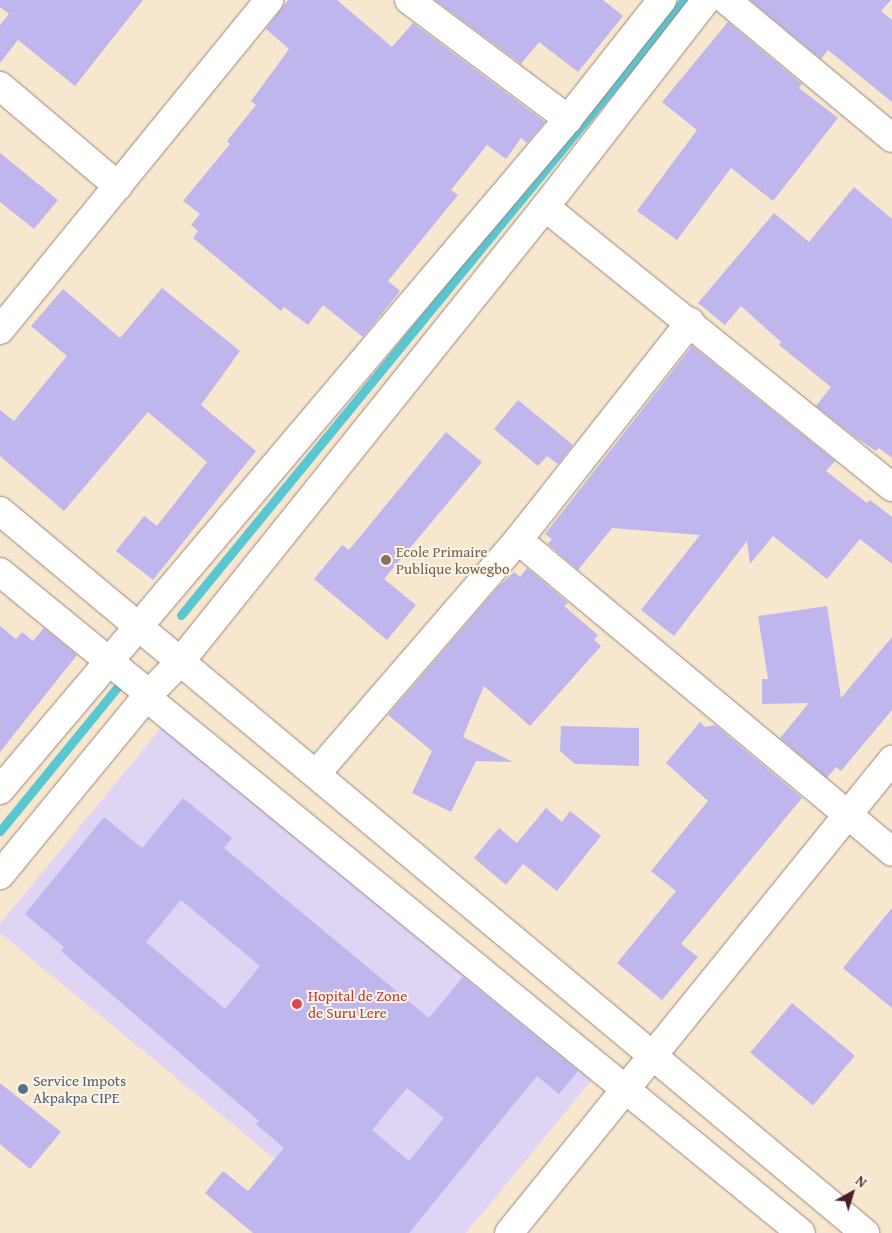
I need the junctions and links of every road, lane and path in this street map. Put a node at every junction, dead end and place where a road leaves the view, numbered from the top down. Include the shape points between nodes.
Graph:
1 (269, 0) edge
2 (409, 0) edge
3 (662, 0) edge
4 (706, 0) edge
5 (726, 0) edge
6 (0, 86) edge
7 (568, 119) junction
8 (892, 138) edge
9 (118, 186) junction
10 (545, 207) junction
11 (690, 322) junction
12 (0, 330) edge
13 (892, 487) edge
14 (0, 511) edge
15 (518, 540) junction
16 (0, 572) edge
17 (139, 626) junction
18 (108, 661) junction
19 (180, 662) junction
20 (146, 697) junction
21 (892, 760) edge
22 (316, 774) junction
23 (0, 790) edge
24 (845, 814) junction
25 (892, 852) edge
26 (0, 875) edge
27 (652, 1058) junction
28 (625, 1088) junction
29 (508, 1233) edge
30 (801, 1233) edge
31 (865, 1233) edge

1 - 9 street
2 - 7 street
3 - 7 street
4 - 10 street
5 - 8 street
6 - 9 street
7 - 17 street
9 - 12 street
10 - 11 street
10 - 19 street
11 - 13 street
11 - 15 street
14 - 17 street
15 - 22 street
15 - 24 street
16 - 18 street
17 - 18 street
17 - 19 street
18 - 20 street via 143,690
18 - 23 street
19 - 20 street
19 - 22 street
20 - 26 street
20 - 28 street
21 - 24 street
22 - 27 street
24 - 25 street
24 - 27 street
27 - 28 street
27 - 31 street
28 - 29 street
28 - 30 street

